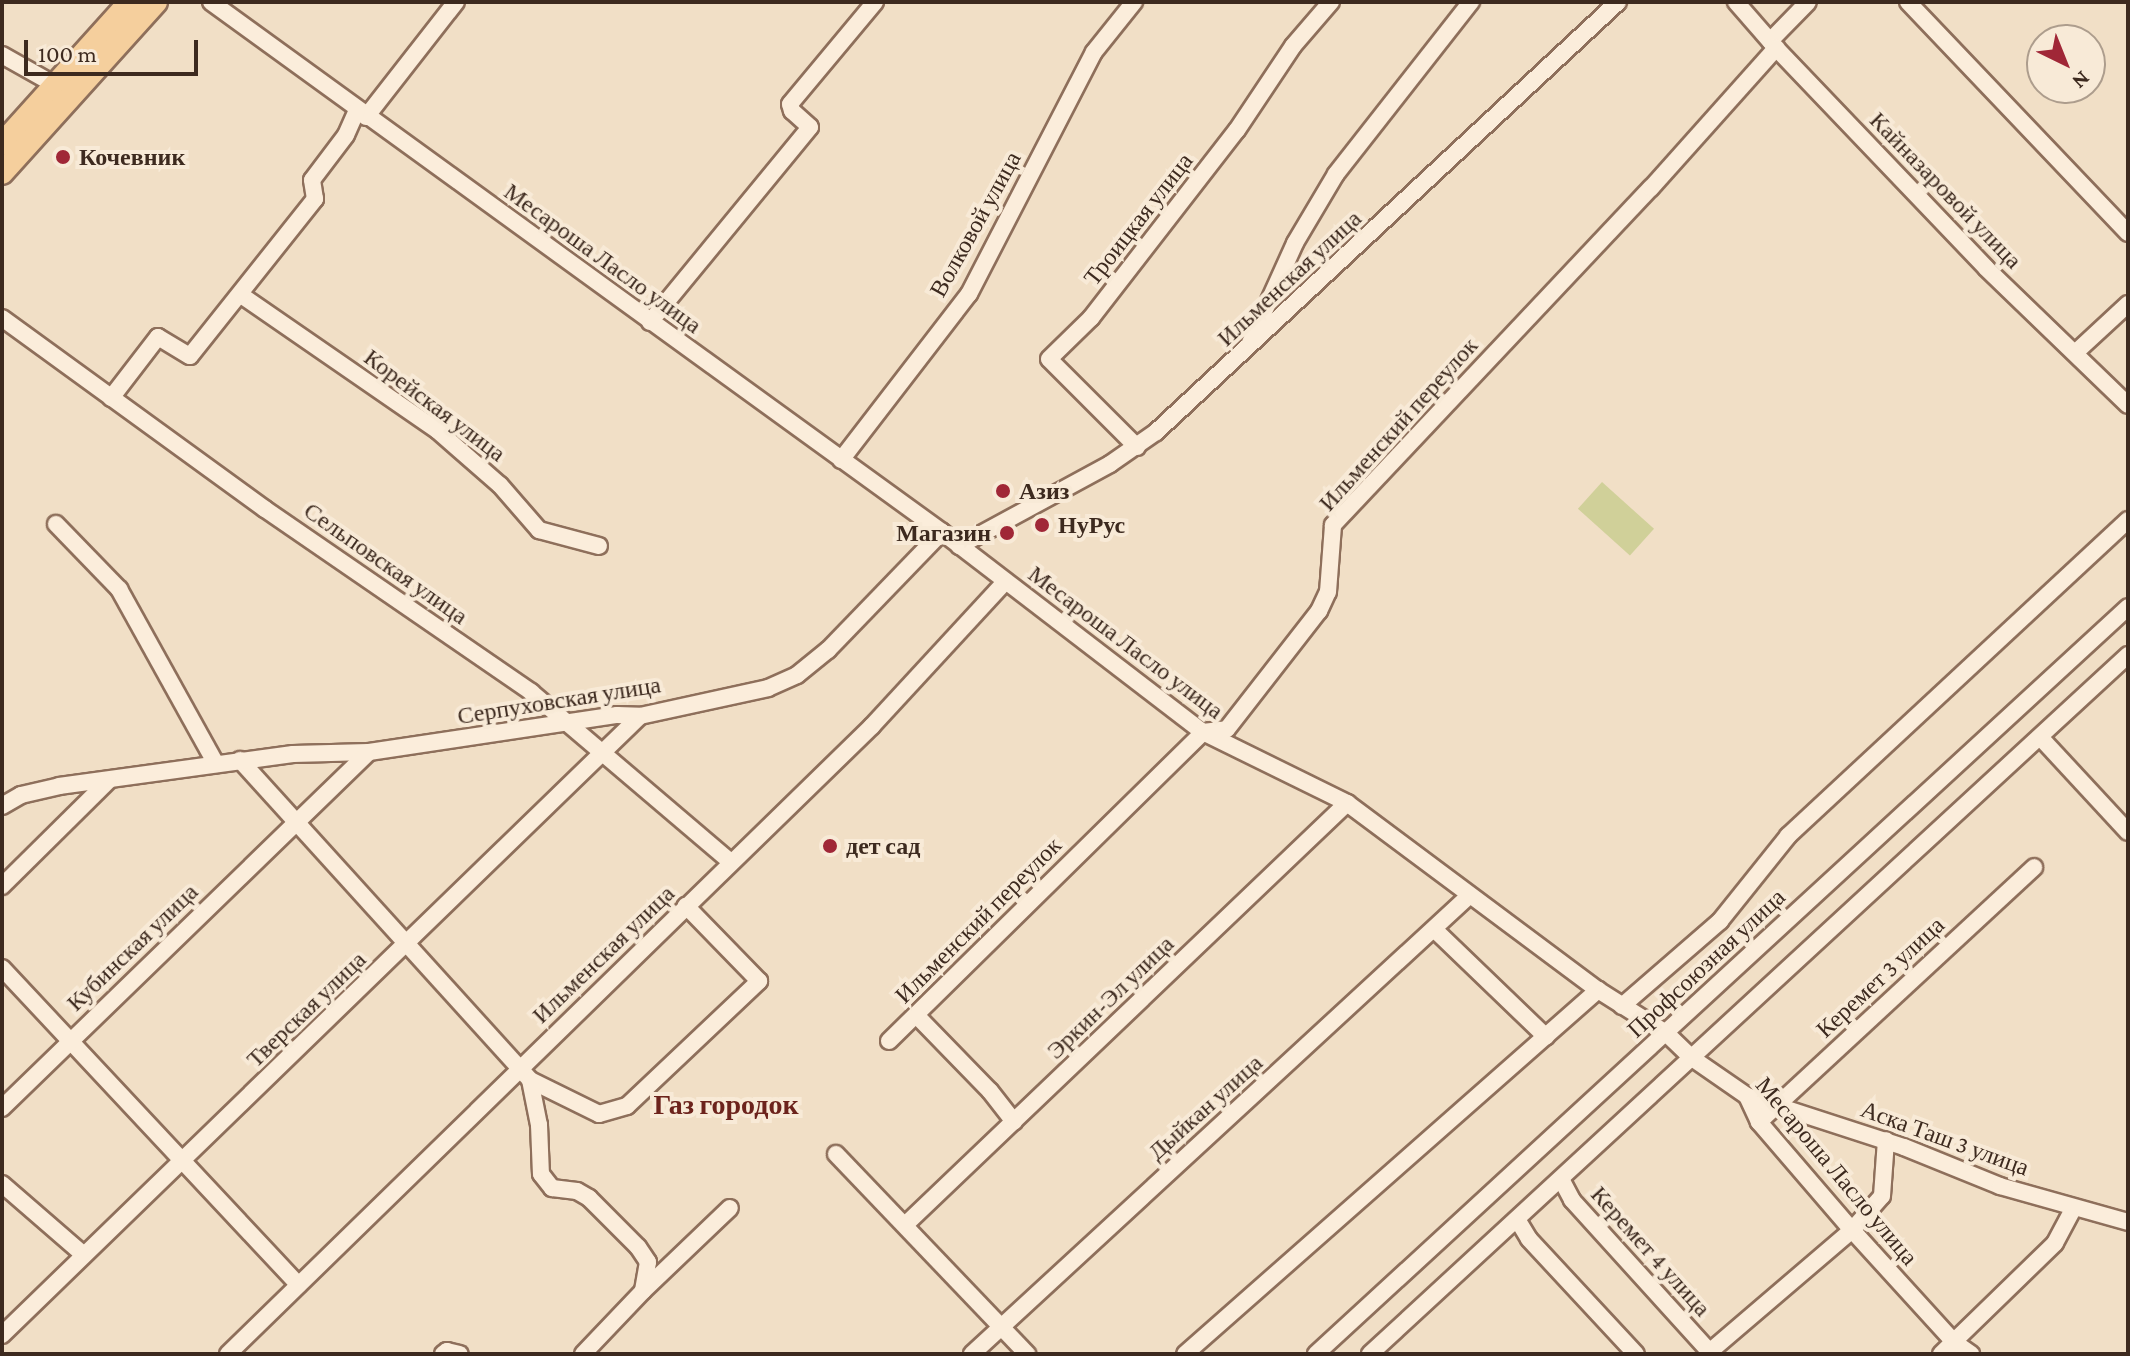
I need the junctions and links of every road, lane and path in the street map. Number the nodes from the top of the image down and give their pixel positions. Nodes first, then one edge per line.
1 (130, 2) edge
2 (156, 2) edge
3 (211, 2) edge
4 (456, 2) edge
5 (875, 2) edge
6 (1134, 2) edge
7 (1331, 2) edge
8 (1471, 2) edge
9 (1618, 2) edge
10 (1736, 2) edge
11 (1808, 2) edge
12 (1908, 2) edge
13 (1773, 45) junction
14 (2, 55) edge
15 (64, 89) junction
16 (362, 114) junction
17 (2, 144) edge
18 (2, 173) edge
19 (2128, 233) edge
20 (241, 295) junction
21 (2128, 304) edge
22 (2, 318) edge
23 (650, 322) junction
24 (1247, 350) junction
25 (2075, 353) junction
26 (111, 398) junction
27 (2128, 405) edge
28 (1137, 447) junction
29 (841, 460) junction
30 (2128, 520) edge
31 (56, 524) dead end
32 (942, 532) junction
33 (599, 546) dead end
34 (959, 546) junction
35 (1005, 582) junction
36 (2128, 607) edge
37 (2128, 655) edge
38 (640, 716) junction
39 (567, 724) junction
40 (1203, 732) junction
41 (2040, 737) junction
42 (603, 751) junction
43 (369, 752) junction
44 (240, 760) junction
45 (216, 764) junction
46 (108, 781) junction
47 (1347, 803) junction
48 (2, 806) edge
49 (296, 821) junction
50 (2128, 832) edge
51 (731, 862) junction
52 (2034, 867) dead end
53 (2, 886) edge
54 (1470, 895) junction
55 (686, 906) junction
56 (1435, 930) junction
57 (408, 944) junction
58 (2, 968) edge
59 (1598, 990) junction
60 (1622, 1006) junction
61 (916, 1015) junction
62 (1666, 1033) junction
63 (1546, 1037) junction
64 (71, 1040) junction
65 (889, 1041) dead end
66 (1692, 1058) junction
67 (526, 1074) junction
68 (1747, 1096) junction
69 (1778, 1105) junction
70 (2, 1108) edge
71 (1014, 1122) junction
72 (1759, 1122) junction
73 (1886, 1140) junction
74 (836, 1154) dead end
75 (184, 1160) junction
76 (1561, 1179) junction
77 (2, 1184) edge
78 (730, 1208) dead end
79 (2074, 1208) junction
80 (1517, 1219) junction
81 (2128, 1222) edge
82 (905, 1225) junction
83 (1852, 1230) junction
84 (84, 1255) junction
85 (299, 1285) junction
86 (643, 1291) junction
87 (1000, 1328) junction
88 (2, 1335) edge
89 (1954, 1342) junction
90 (1708, 1353) edge
91 (228, 1354) edge
92 (443, 1354) edge
93 (460, 1354) edge
94 (583, 1354) edge
95 (972, 1354) edge
96 (1027, 1354) edge
97 (1185, 1354) edge
98 (1316, 1354) edge
99 (1370, 1354) edge
100 (1636, 1354) edge
101 (1941, 1354) edge
102 (1971, 1354) edge

1 - 15 main road
2 - 15 main road
3 - 16 street, Месароша Ласло улица
4 - 16 street
5 - 23 street
6 - 29 street, Волковой улица
7 - 28 street, Троицкая улица
8 - 24 street
9 - 24 street, Ильменская улица
10 - 13 street, Кайназаровой улица
11 - 13 street, Ильменский переулок
12 - 19 street
13 - 25 street, Кайназаровой улица
13 - 40 street, Ильменский переулок
14 - 15 street
15 - 17 main road
15 - 18 main road
16 - 20 street
16 - 23 street, Месароша Ласло улица
20 - 26 street
20 - 33 street, Корейская улица
21 - 25 street
22 - 26 street, Сельповская улица
23 - 29 street, Месароша Ласло улица
24 - 28 street, Ильменская улица
25 - 27 street, Кайназаровой улица
26 - 39 street, Сельповская улица
28 - 34 street, Ильменская улица
29 - 32 street, Месароша Ласло улица
30 - 60 street
31 - 45 street
32 - 34 street, Месароша Ласло улица
32 - 38 street, Серпуховская улица
34 - 35 street, Месароша Ласло улица
35 - 40 street, Месароша Ласло улица
35 - 51 street, Ильменская улица
36 - 62 street, Профсоюзная улица
37 - 41 street
38 - 39 street, Серпуховская улица
38 - 42 street, Тверская улица
39 - 42 street, Сельповская улица
39 - 43 street, Серпуховская улица
40 - 47 street, Месароша Ласло улица
40 - 61 street, Ильменский переулок
41 - 50 street
41 - 66 street
42 - 51 street, Сельповская улица
42 - 57 street, Тверская улица
43 - 44 street, Серпуховская улица
43 - 49 street, Кубинская улица
44 - 45 street, Серпуховская улица
44 - 49 street
45 - 46 street, Серпуховская улица
46 - 48 street, Серпуховская улица
46 - 53 street
47 - 54 street, Месароша Ласло улица
47 - 71 street, Эркин-Эл улица
49 - 57 street
49 - 64 street, Кубинская улица
51 - 55 street, Ильменская улица
52 - 69 street, Керемет 3 улица
54 - 56 street, Дыйкан улица
54 - 59 street, Месароша Ласло улица
55 - 67 street, Ильменская улица
55 - 67 street
56 - 63 street
56 - 87 street, Дыйкан улица
57 - 67 street
57 - 75 street, Тверская улица
58 - 64 street
59 - 60 street, Месароша Ласло улица
59 - 63 street
60 - 62 street, Месароша Ласло улица
61 - 65 street, Ильменский переулок
61 - 71 street
62 - 66 street, Месароша Ласло улица
62 - 98 street, Профсоюзная улица
63 - 97 street
64 - 70 street, Кубинская улица
64 - 75 street
66 - 68 street, Месароша Ласло улица
66 - 76 street
67 - 85 street, Ильменская улица
67 - 86 street
68 - 69 street, Аска Таш 3 улица
68 - 72 street, Месароша Ласло улица
69 - 72 street, Керемет 3 улица
69 - 73 street, Аска Таш 3 улица
71 - 82 street, Эркин-Эл улица
72 - 83 street, Месароша Ласло улица
73 - 79 street, Аска Таш 3 улица
73 - 83 street
74 - 82 street
75 - 84 street, Тверская улица
75 - 85 street
76 - 80 street
76 - 90 street, Керемет 4 улица
77 - 84 street
78 - 86 street
79 - 81 street, Аска Таш 3 улица
79 - 89 street
80 - 99 street
80 - 100 street
82 - 87 street
83 - 89 street, Месароша Ласло улица
83 - 90 street
84 - 88 street, Тверская улица
85 - 91 street, Ильменская улица
86 - 94 street
87 - 95 street, Дыйкан улица
87 - 96 street
89 - 101 street
89 - 102 street, Месароша Ласло улица
92 - 93 street

